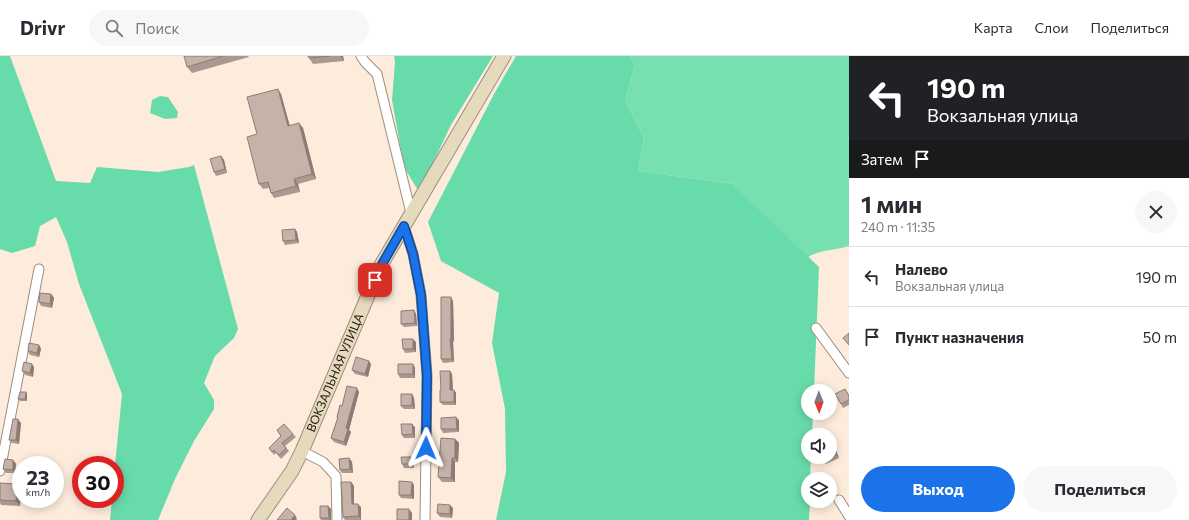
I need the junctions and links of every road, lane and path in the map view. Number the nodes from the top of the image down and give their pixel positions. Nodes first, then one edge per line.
1 (361, 56) edge
2 (504, 56) edge
3 (412, 213) junction
4 (404, 226) junction
5 (39, 270) dead end
6 (816, 328) dead end
7 (849, 373) edge
8 (302, 451) junction
9 (0, 471) edge
10 (839, 500) dead end
11 (849, 516) edge
12 (258, 520) edge
13 (337, 520) edge
14 (425, 520) edge

1 - 3 street
2 - 3 street, ВОКЗАЛЬНАЯ УЛИЦА
3 - 4 street, ВОКЗАЛЬНАЯ УЛИЦА
4 - 8 street, ВОКЗАЛЬНАЯ УЛИЦА
4 - 14 street
5 - 9 street
6 - 7 street
8 - 12 street, ВОКЗАЛЬНАЯ УЛИЦА
8 - 13 street
10 - 11 street

